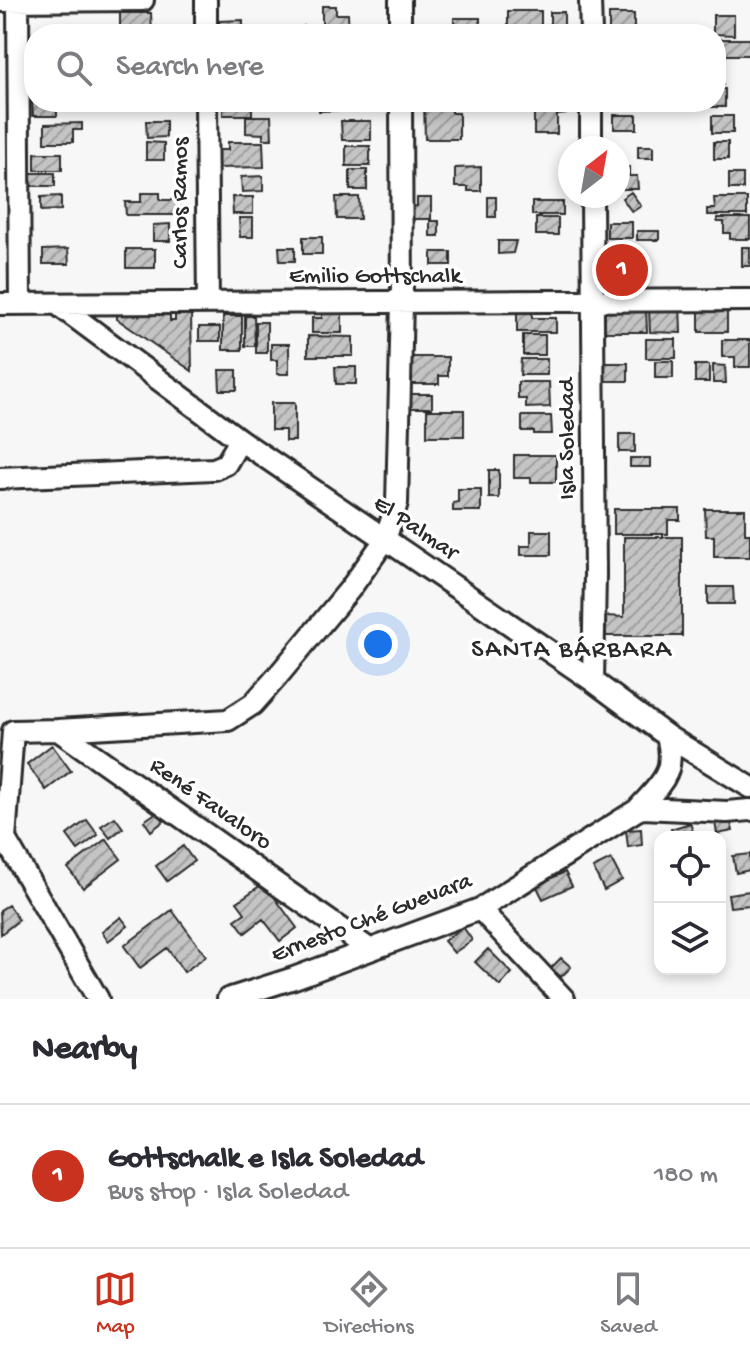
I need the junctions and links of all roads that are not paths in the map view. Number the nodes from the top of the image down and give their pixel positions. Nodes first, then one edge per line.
1 (143, 0) edge
2 (206, 0) edge
3 (400, 0) edge
4 (590, 0) edge
5 (12, 1) edge
6 (206, 24) edge
7 (400, 24) edge
8 (591, 24) edge
9 (206, 112) edge
10 (401, 112) edge
11 (591, 112) edge
12 (591, 136) edge
13 (592, 208) edge
14 (750, 300) edge
15 (593, 301) junction
16 (402, 302) junction
17 (208, 303) junction
18 (10, 304) edge
19 (57, 304) junction
20 (240, 440) junction
21 (0, 478) edge
22 (385, 540) junction
23 (593, 681) junction
24 (58, 730) junction
25 (667, 736) junction
26 (750, 787) edge
27 (637, 810) junction
28 (750, 810) edge
29 (480, 909) junction
30 (369, 949) junction
31 (98, 999) edge
32 (228, 999) edge
33 (564, 999) edge

1 - 5 street
2 - 6 street
3 - 7 street
4 - 8 street
5 - 18 street
9 - 17 street, Carlos Ramos
10 - 16 street
11 - 12 street
13 - 15 street, Isla Soledad
14 - 15 street, Emilio Gottschalk
15 - 16 street, Emilio Gottschalk
15 - 23 street, Isla Soledad
16 - 17 street, Emilio Gottschalk
16 - 22 street
17 - 19 street, Emilio Gottschalk
18 - 19 street, Emilio Gottschalk
19 - 20 street, El Palmar
20 - 21 street
20 - 22 street, El Palmar
22 - 23 street, El Palmar
22 - 24 street
23 - 25 street, El Palmar
24 - 30 street, René Favaloro
24 - 31 street
25 - 26 street, El Palmar
25 - 27 street, Ernesto Ché Guevara
27 - 28 street
27 - 29 street, Ernesto Ché Guevara
29 - 30 street, Ernesto Ché Guevara
29 - 33 street
30 - 32 street, Ernesto Ché Guevara

